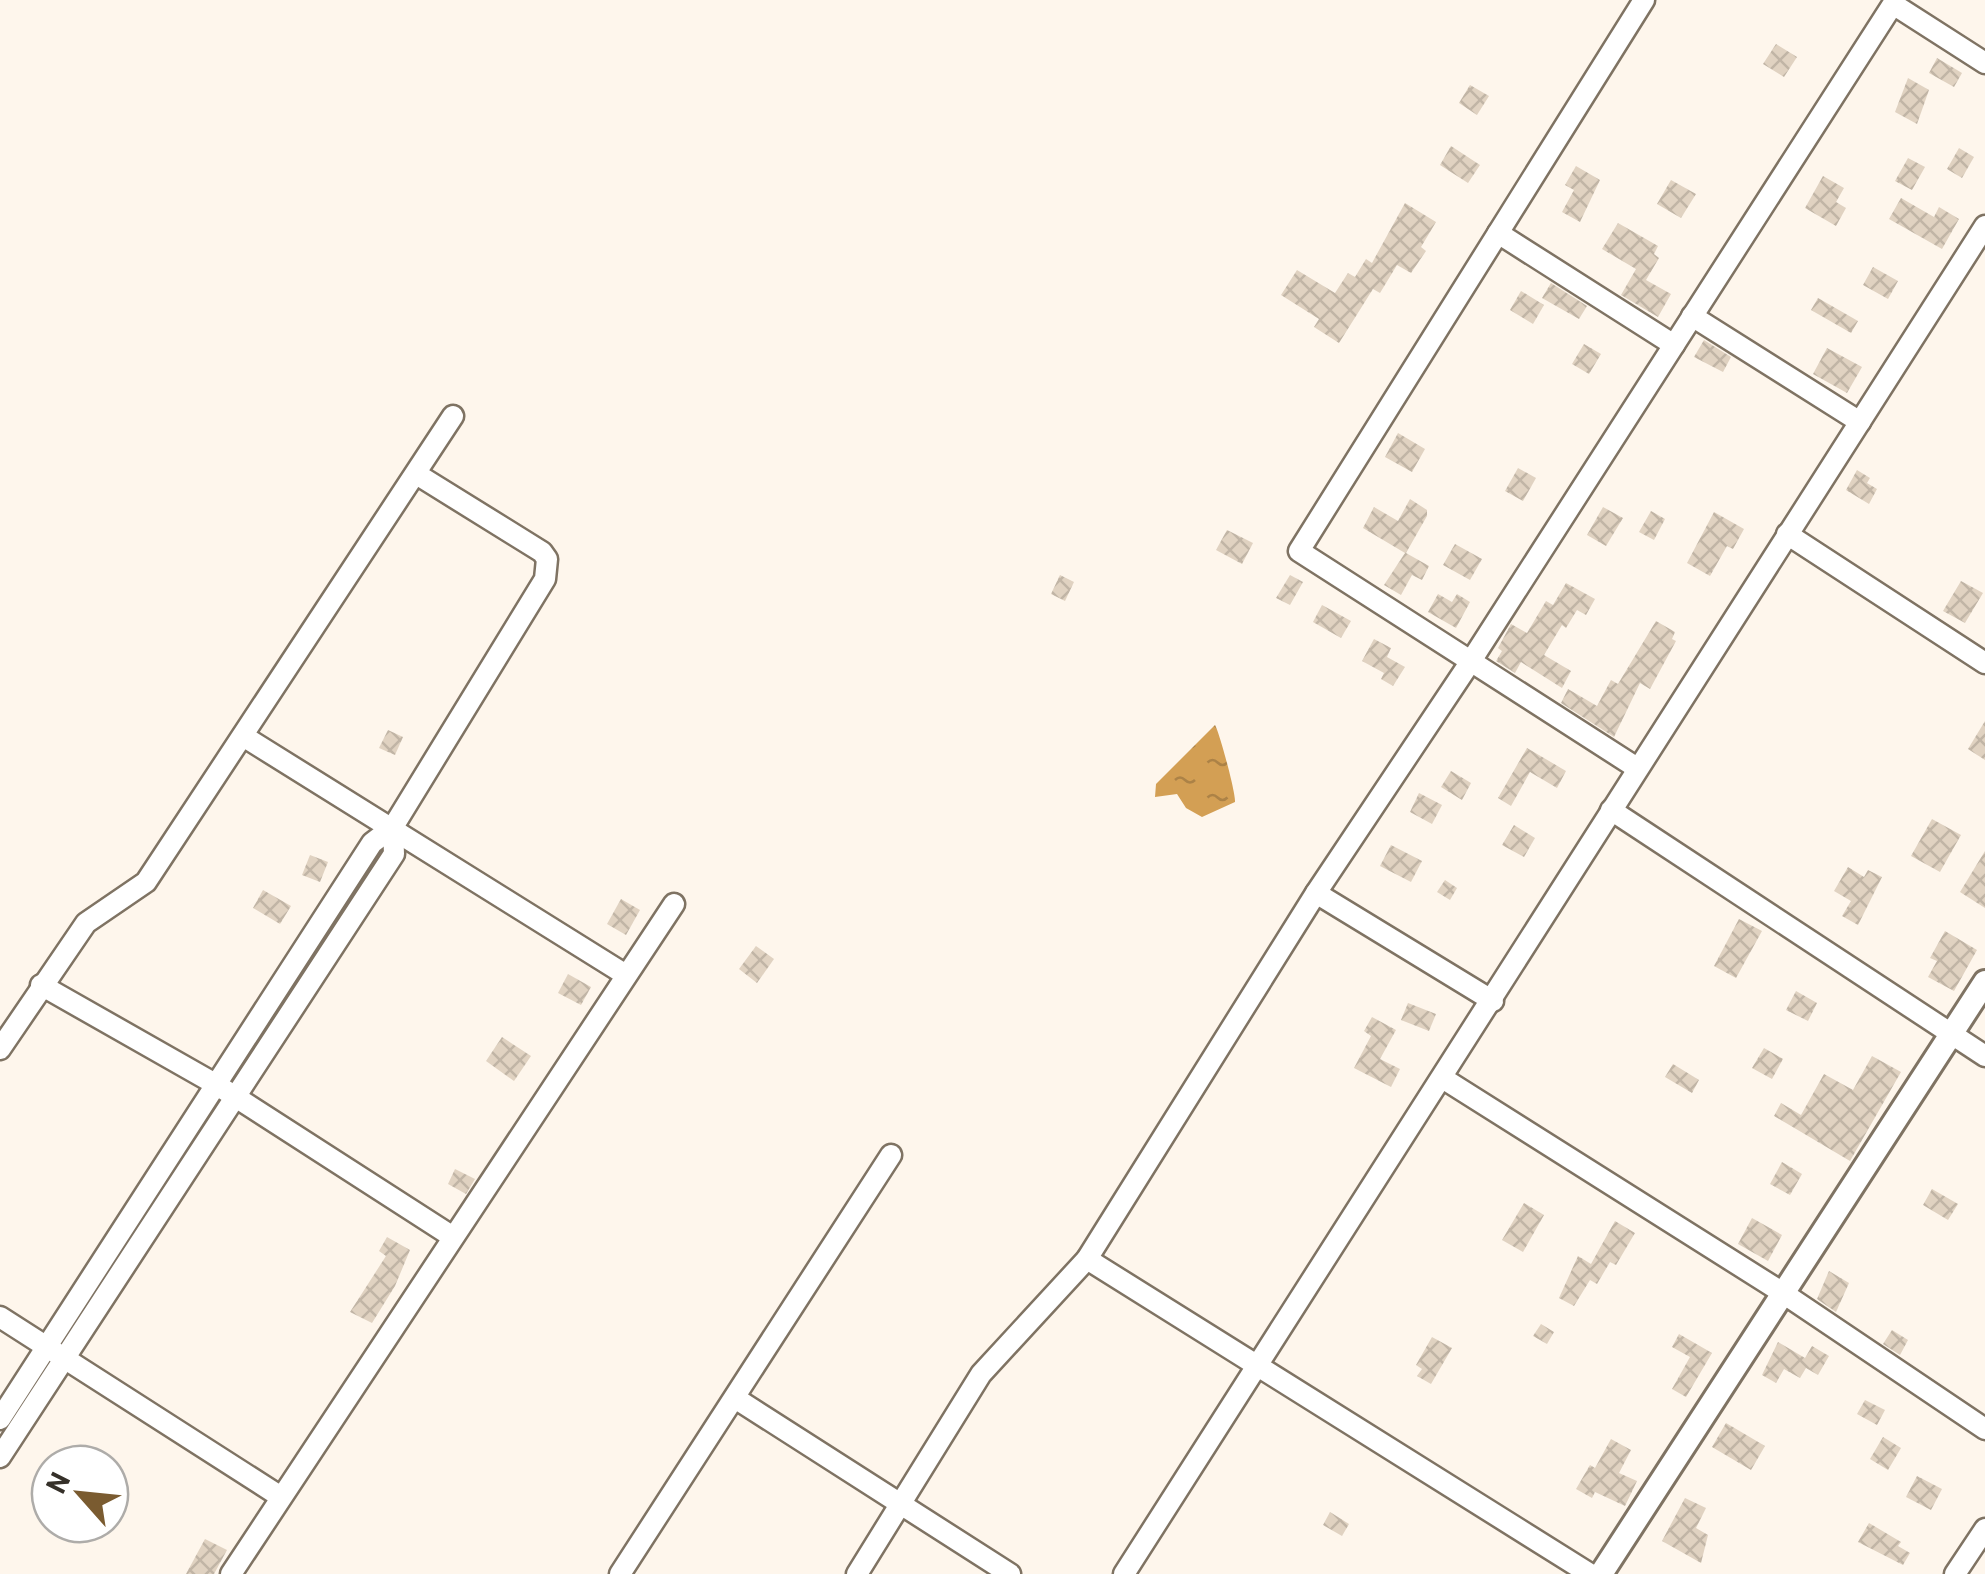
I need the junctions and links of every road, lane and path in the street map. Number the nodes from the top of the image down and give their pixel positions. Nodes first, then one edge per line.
1 (1644, 0) edge
2 (1985, 63) edge
3 (1985, 226) edge
4 (1498, 233) junction
5 (1692, 316) junction
6 (1674, 345) junction
7 (454, 416) dead end
8 (1860, 422) junction
9 (418, 475) junction
10 (1787, 534) junction
11 (1471, 661) junction
12 (1985, 663) edge
13 (244, 736) junction
14 (1637, 768) junction
15 (1611, 810) junction
16 (393, 827) junction
17 (1316, 894) junction
18 (674, 904) dead end
19 (626, 974) junction
20 (1985, 982) edge
21 (42, 985) junction
22 (1493, 1000) junction
23 (1951, 1034) junction
24 (0, 1049) edge
25 (1985, 1056) edge
26 (1444, 1080) junction
27 (226, 1091) junction
28 (891, 1155) dead end
29 (453, 1237) junction
30 (1088, 1259) junction
31 (1783, 1293) junction
32 (0, 1316) edge
33 (56, 1352) junction
34 (1259, 1366) junction
35 (734, 1398) junction
36 (0, 1419) edge
37 (1985, 1429) edge
38 (0, 1458) edge
39 (281, 1497) junction
40 (900, 1504) junction
41 (1985, 1529) edge
42 (230, 1574) edge
43 (620, 1574) edge
44 (857, 1574) edge
45 (1010, 1574) edge
46 (1124, 1574) edge
47 (1590, 1574) edge
48 (1601, 1574) edge
49 (1955, 1574) edge

1 - 4 street
2 - 5 street
3 - 8 street
4 - 6 street
4 - 11 street
5 - 6 street
5 - 8 street
6 - 11 street
7 - 9 street
8 - 10 street
9 - 13 street
9 - 16 street
10 - 12 street
10 - 14 street
11 - 14 street
11 - 17 street
13 - 16 street
13 - 21 street
14 - 15 street
15 - 22 street
15 - 23 street
16 - 19 street
16 - 27 street
17 - 22 street
17 - 30 street
18 - 19 street
19 - 29 street
20 - 23 street
21 - 24 street
21 - 27 street
22 - 26 street
23 - 25 street
23 - 31 street
26 - 31 street
26 - 34 street
27 - 29 street
27 - 33 street
28 - 35 street
29 - 39 street
30 - 34 street
30 - 40 street
31 - 37 street
31 - 48 street
32 - 33 street
33 - 36 street
33 - 38 street
33 - 39 street
34 - 46 street
34 - 47 street
35 - 40 street
35 - 43 street
39 - 42 street
40 - 44 street
40 - 45 street
41 - 49 street

